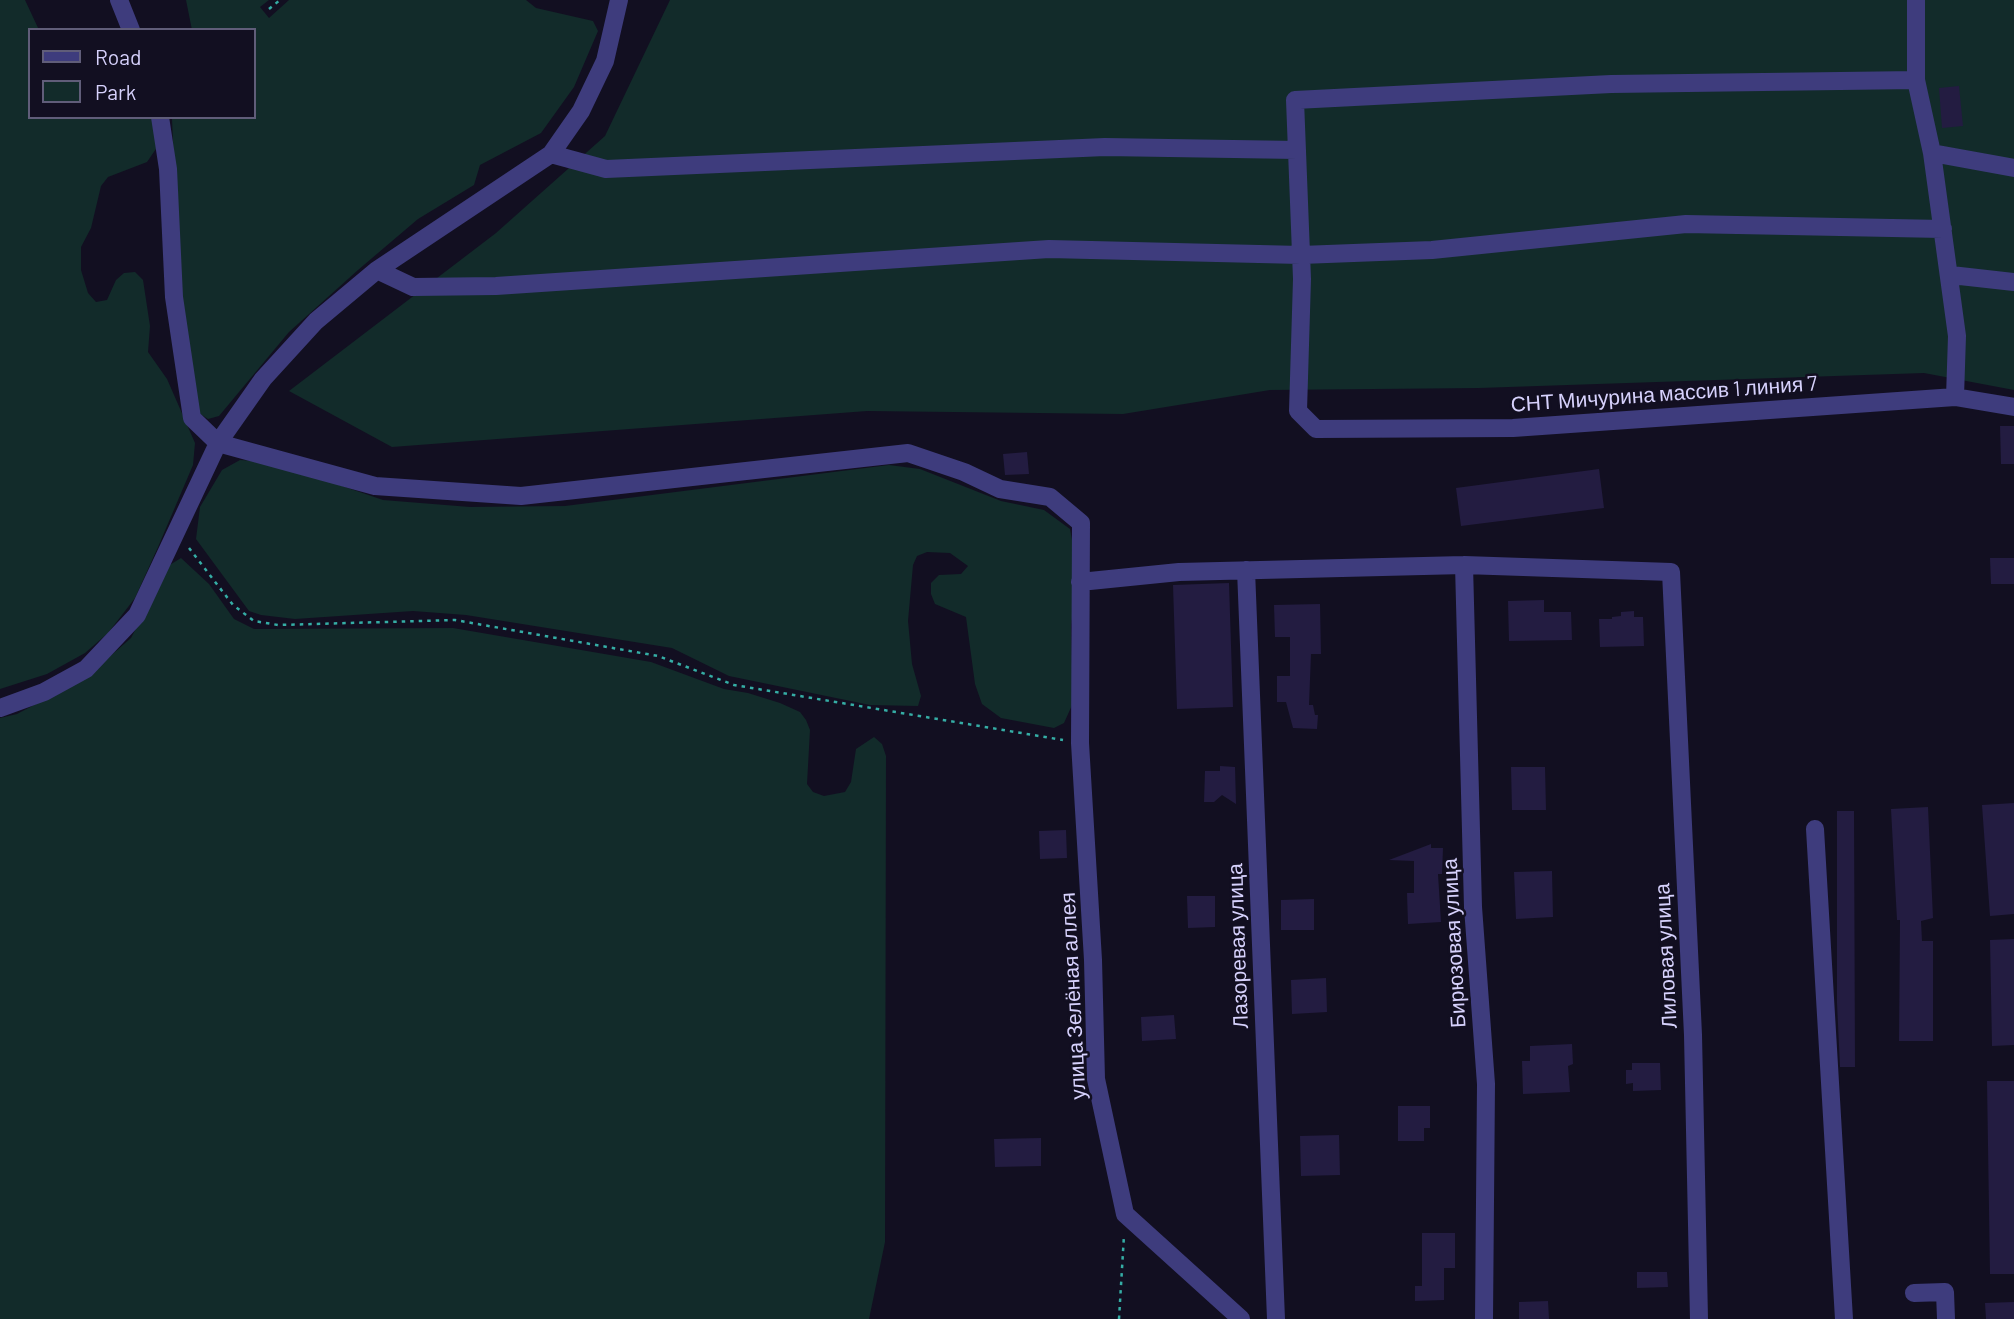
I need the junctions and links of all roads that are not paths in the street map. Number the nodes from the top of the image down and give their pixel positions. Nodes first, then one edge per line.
1 (118, 0) edge
2 (620, 0) edge
3 (1916, 0) edge
4 (130, 28) edge
5 (1916, 80) junction
6 (160, 119) edge
7 (1297, 150) junction
8 (1932, 153) junction
9 (551, 154) junction
10 (2014, 168) edge
11 (1944, 229) junction
12 (1301, 255) junction
13 (377, 270) junction
14 (1951, 275) junction
15 (2014, 282) edge
16 (1955, 397) junction
17 (2014, 407) edge
18 (218, 443) junction
19 (1464, 565) junction
20 (1246, 570) junction
21 (1080, 582) junction
22 (0, 708) edge
23 (1815, 829) dead end
24 (1914, 1293) dead end
25 (1241, 1319) edge
26 (1276, 1319) edge
27 (1484, 1319) edge
28 (1699, 1319) edge
29 (1844, 1319) edge
30 (1946, 1319) edge

1 - 4 street
2 - 9 street
3 - 5 street
5 - 7 street
5 - 8 street
6 - 18 street
7 - 9 street
7 - 12 street
8 - 10 street
8 - 11 street
9 - 13 street
11 - 12 street
11 - 14 street
12 - 13 street
12 - 16 street, СНТ Мичурина массив 1 линия 7
13 - 18 street
14 - 15 street
14 - 16 street
16 - 17 street, СНТ Мичурина массив 1 линия 7
18 - 21 street, улица Зелёная аллея
18 - 22 street
19 - 20 street
19 - 27 street, Бирюзовая улица
19 - 28 street, Лиловая улица
20 - 21 street
20 - 26 street, Лазоревая улица
21 - 25 street, улица Зелёная аллея
23 - 29 street
24 - 30 street

